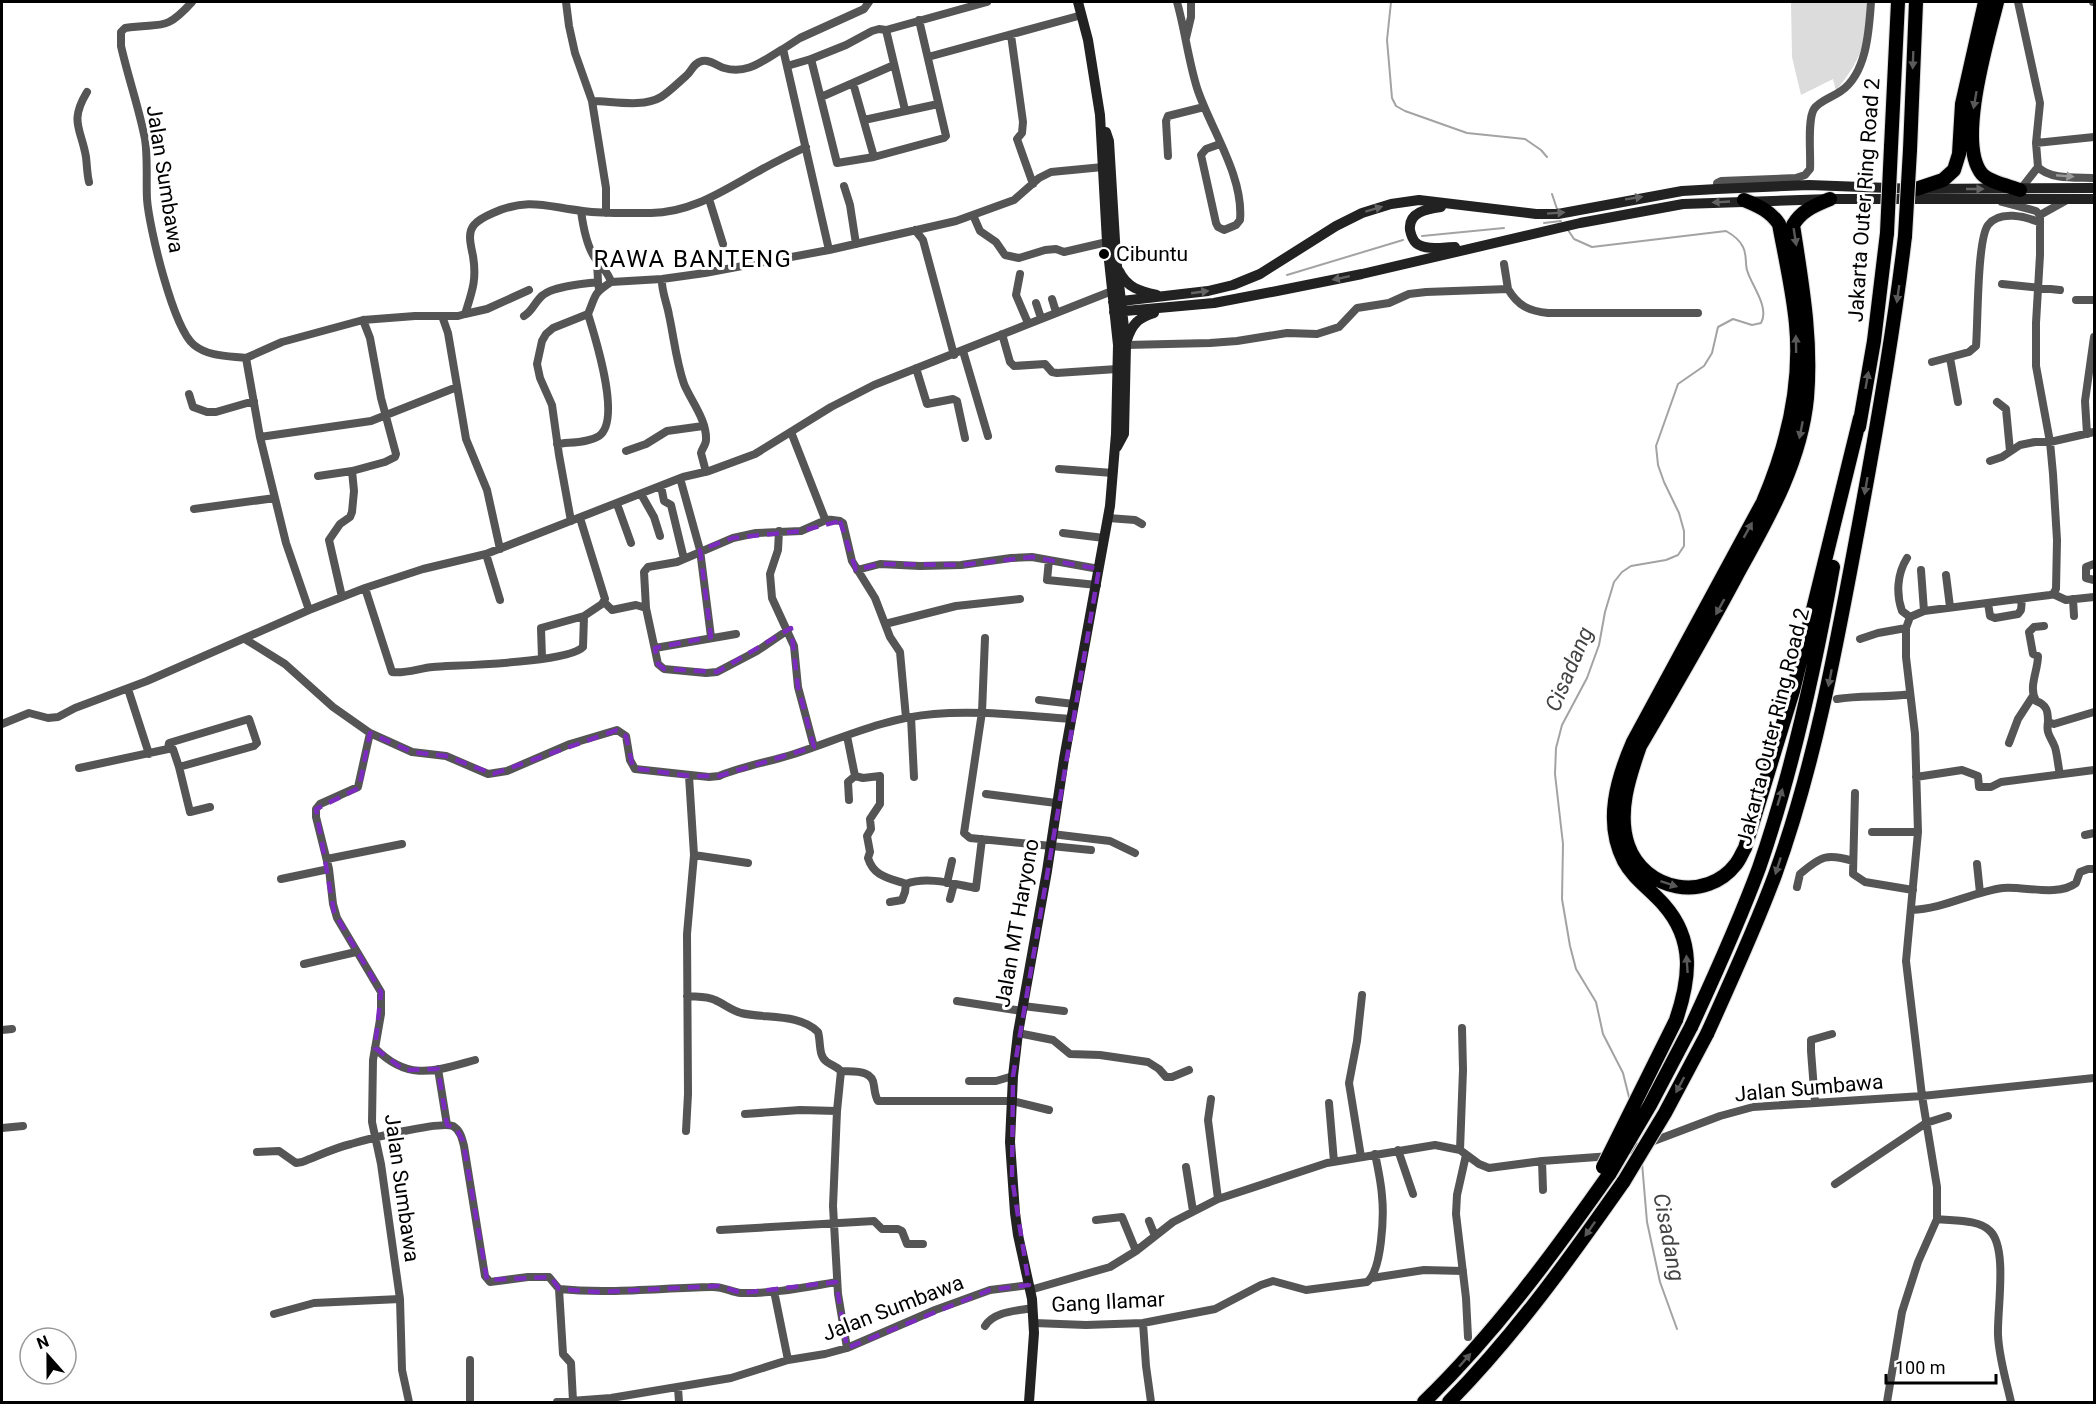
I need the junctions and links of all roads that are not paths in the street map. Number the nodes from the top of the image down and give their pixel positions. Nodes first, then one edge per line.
1 (192, 2) edge
2 (566, 2) edge
3 (869, 2) edge
4 (987, 2) edge
5 (1078, 2) edge
6 (1177, 2) edge
7 (1191, 2) edge
8 (1871, 2) edge
9 (1898, 2) edge
10 (1916, 2) edge
11 (1985, 2) edge
12 (1997, 2) edge
13 (2018, 2) edge
14 (1082, 15) junction
15 (919, 20) junction
16 (886, 30) junction
17 (1011, 35) junction
18 (1186, 41) junction
19 (783, 49) junction
20 (928, 57) junction
21 (812, 59) junction
22 (894, 65) junction
23 (787, 66) junction
24 (853, 83) junction
25 (87, 92) dead end
26 (820, 97) junction
27 (592, 101) junction
28 (938, 104) junction
29 (1204, 107) junction
30 (905, 110) junction
31 (1100, 115) junction
32 (864, 120) junction
33 (2094, 137) edge
34 (2036, 143) junction
35 (1220, 144) junction
36 (806, 147) junction
37 (1168, 156) dead end
38 (874, 157) junction
39 (1103, 167) junction
40 (2038, 167) junction
41 (2094, 178) edge
42 (89, 182) dead end
43 (1033, 184) junction
44 (844, 186) dead end
45 (1717, 189) junction
46 (1916, 189) junction
47 (2094, 189) edge
48 (2020, 190) junction
49 (709, 199) junction
50 (1830, 199) junction
51 (1744, 200) junction
52 (1996, 200) junction
53 (2067, 200) junction
54 (2094, 200) edge
55 (1456, 204) junction
56 (581, 211) junction
57 (606, 213) junction
58 (973, 215) junction
59 (2040, 219) junction
60 (915, 230) junction
61 (1107, 242) junction
62 (723, 244) dead end
63 (856, 244) junction
64 (1476, 247) junction
65 (830, 250) junction
66 (597, 260) junction
67 (1504, 264) dead end
68 (1117, 268) junction
69 (1020, 274) dead end
70 (662, 279) junction
71 (611, 282) junction
72 (2002, 284) dead end
73 (598, 286) junction
74 (1508, 289) junction
75 (2037, 289) junction
76 (529, 290) dead end
77 (2060, 290) dead end
78 (1052, 298) dead end
79 (2076, 300) dead end
80 (2094, 300) edge
81 (1167, 302) junction
82 (1036, 303) dead end
83 (1117, 304) junction
84 (1056, 312) junction
85 (1698, 313) dead end
86 (465, 314) junction
87 (588, 314) junction
88 (442, 316) junction
89 (524, 316) dead end
90 (1041, 318) junction
91 (363, 320) junction
92 (1028, 323) junction
93 (1002, 334) junction
94 (2094, 338) edge
95 (1126, 345) junction
96 (963, 351) junction
97 (954, 355) junction
98 (246, 358) junction
99 (1950, 358) junction
100 (1932, 362) dead end
101 (916, 369) junction
102 (1117, 369) junction
103 (457, 387) junction
104 (189, 394) dead end
105 (254, 401) junction
106 (1958, 402) dead end
107 (1997, 402) dead end
108 (387, 413) junction
109 (1860, 418) junction
110 (703, 426) junction
111 (791, 432) junction
112 (2091, 433) edge
113 (988, 436) dead end
114 (260, 437) junction
115 (965, 438) dead end
116 (2050, 442) junction
117 (557, 444) junction
118 (2010, 451) junction
119 (626, 452) dead end
120 (1114, 452) junction
121 (1990, 461) dead end
122 (1059, 469) dead end
123 (352, 471) junction
124 (706, 472) junction
125 (1113, 473) junction
126 (318, 476) dead end
127 (680, 478) junction
128 (661, 486) junction
129 (641, 494) junction
130 (275, 498) junction
131 (617, 504) junction
132 (194, 509) dead end
133 (580, 518) junction
134 (1108, 518) junction
135 (826, 520) junction
136 (571, 521) junction
137 (1142, 524) dead end
138 (779, 531) junction
139 (1063, 533) dead end
140 (660, 536) dead end
141 (1104, 538) junction
142 (632, 543) dead end
143 (500, 549) junction
144 (700, 550) junction
145 (486, 554) junction
146 (1907, 558) dead end
147 (684, 559) junction
148 (1049, 560) junction
149 (2094, 564) edge
150 (1100, 569) junction
151 (857, 570) junction
152 (1921, 570) dead end
153 (1946, 575) dead end
154 (2094, 580) edge
155 (1096, 585) junction
156 (365, 588) junction
157 (2053, 594) junction
158 (342, 597) junction
159 (2094, 597) edge
160 (1020, 599) dead end
161 (2022, 599) junction
162 (2073, 599) junction
163 (500, 600) dead end
164 (604, 602) junction
165 (1988, 603) junction
166 (1950, 607) junction
167 (646, 608) junction
168 (309, 610) junction
169 (1924, 611) junction
170 (584, 616) junction
171 (2074, 616) dead end
172 (1910, 617) junction
173 (885, 624) junction
174 (2044, 626) dead end
175 (1906, 628) junction
176 (788, 630) junction
177 (736, 634) dead end
178 (711, 638) junction
179 (985, 638) dead end
180 (245, 639) junction
181 (1860, 639) dead end
182 (655, 648) junction
183 (542, 658) junction
184 (128, 689) junction
185 (1910, 694) junction
186 (2033, 696) junction
187 (1837, 699) dead end
188 (1039, 700) dead end
189 (1074, 704) junction
190 (982, 712) junction
191 (2094, 712) edge
192 (909, 717) junction
193 (1071, 719) junction
194 (2048, 722) junction
195 (2, 724) edge
196 (370, 733) junction
197 (847, 736) junction
198 (2009, 743) dead end
199 (813, 747) junction
200 (168, 749) junction
201 (149, 753) junction
202 (179, 767) junction
203 (79, 768) dead end
204 (2094, 770) edge
205 (2060, 774) junction
206 (689, 776) junction
207 (855, 776) junction
208 (914, 777) dead end
209 (1916, 777) junction
210 (1855, 793) dead end
211 (986, 794) dead end
212 (849, 800) dead end
213 (1056, 803) junction
214 (210, 807) dead end
215 (1872, 832) dead end
216 (1918, 832) junction
217 (2094, 833) edge
218 (1052, 834) junction
219 (2085, 835) dead end
220 (982, 839) junction
221 (402, 844) dead end
222 (1050, 845) junction
223 (1091, 850) dead end
224 (1135, 853) dead end
225 (694, 855) junction
226 (327, 859) junction
227 (952, 861) dead end
228 (1854, 861) junction
229 (748, 863) dead end
230 (1977, 864) dead end
231 (329, 869) junction
232 (2094, 869) edge
233 (280, 879) dead end
234 (950, 883) junction
235 (906, 884) junction
236 (1797, 887) dead end
237 (1913, 890) junction
238 (1980, 893) junction
239 (950, 899) dead end
240 (890, 902) dead end
241 (1912, 910) junction
242 (356, 952) junction
243 (304, 964) dead end
244 (1362, 995) dead end
245 (687, 996) junction
246 (957, 1001) dead end
247 (1022, 1009) junction
248 (1064, 1011) dead end
249 (1462, 1028) dead end
250 (12, 1029) dead end
251 (2, 1030) edge
252 (1018, 1033) junction
253 (1832, 1034) dead end
254 (375, 1048) junction
255 (475, 1060) dead end
256 (438, 1069) junction
257 (1189, 1070) dead end
258 (841, 1071) junction
259 (1013, 1076) junction
260 (2094, 1078) edge
261 (969, 1080) dead end
262 (1922, 1096) junction
263 (1211, 1099) dead end
264 (1012, 1101) junction
265 (1329, 1103) dead end
266 (1815, 1103) junction
267 (1049, 1110) dead end
268 (837, 1111) junction
269 (745, 1114) dead end
270 (1948, 1116) dead end
271 (1926, 1123) junction
272 (447, 1125) junction
273 (23, 1126) dead end
274 (2, 1128) edge
275 (686, 1131) dead end
276 (375, 1138) junction
277 (1398, 1150) junction
278 (257, 1152) dead end
279 (1463, 1153) junction
280 (1375, 1154) junction
281 (1361, 1157) junction
282 (1542, 1161) junction
283 (1334, 1162) junction
284 (1186, 1167) dead end
285 (1606, 1170) junction
286 (1835, 1184) dead end
287 (1543, 1190) dead end
288 (1413, 1194) dead end
289 (1218, 1199) junction
290 (1193, 1211) junction
291 (1937, 1219) junction
292 (1096, 1220) dead end
293 (1149, 1221) dead end
294 (834, 1223) junction
295 (720, 1230) dead end
296 (1155, 1236) junction
297 (923, 1244) dead end
298 (1136, 1251) junction
299 (1463, 1271) junction
300 (1372, 1278) junction
301 (837, 1282) junction
302 (1030, 1287) junction
303 (559, 1289) junction
304 (774, 1291) junction
305 (400, 1299) junction
306 (1033, 1308) junction
307 (274, 1314) dead end
308 (1034, 1323) junction
309 (1143, 1323) junction
310 (985, 1326) dead end
311 (1468, 1337) dead end
312 (847, 1348) junction
313 (470, 1360) dead end
314 (788, 1360) junction
315 (678, 1388) junction
316 (611, 1400) edge
317 (573, 1401) junction
318 (409, 1402) edge
319 (470, 1402) edge
320 (557, 1402) edge
321 (679, 1402) edge
322 (1029, 1402) edge
323 (1151, 1402) edge
324 (1424, 1402) edge
325 (1449, 1402) edge
326 (1887, 1402) edge
327 (2011, 1402) edge

1 - 98 street, Jalan Sumbawa
2 - 27 street
3 - 19 street
4 - 15 street
5 - 14 main road, Jalan MT Haryono
6 - 18 street
7 - 18 street
8 - 45 street
109 -> 9 highway, Jakarta Outer Ring Road 2, bridge
10 -> 325 highway, Jakarta Outer Ring Road 2, bridge
11 - 46 highway
12 -> 48 highway
13 - 34 street
14 - 17 street
14 - 31 main road, Jalan MT Haryono
15 - 16 street
15 - 20 street
16 - 21 street
16 - 22 street
17 - 20 street
17 - 43 street
18 - 29 street
19 - 23 street
19 - 27 street
20 - 28 street
21 - 23 street
21 - 26 street
22 - 24 street
22 - 30 street
23 - 36 street
24 - 26 street
24 - 32 street
25 - 42 street
26 - 38 street
27 - 57 street
28 - 30 street
28 - 38 street
29 - 35 street
29 - 37 street
30 - 32 street
31 - 39 main road, Jalan MT Haryono
31 - 68 main road, Jalan MT Haryono
32 - 38 street
33 - 34 street
34 - 40 street
35 - 35 street
36 - 49 street
36 - 65 street
39 - 43 street
39 - 61 main road, Jalan MT Haryono
40 -> 41 street
40 - 48 street
43 - 58 street
44 - 63 street
45 - 46 main road
55 -> 45 main road
46 -> 48 main road
47 - 48 main road
49 - 57 street
49 - 62 street
50 - 51 main road
50 - 52 main road
50 -> 109 highway
51 -> 64 main road
285 -> 51 highway, bridge
52 - 53 main road
52 - 59 street
53 - 54 main road
53 - 59 street
55 - 64 main road
81 -> 55 main road
56 - 57 street
56 - 66 street
56 - 86 street
58 - 60 street
58 - 61 street
59 - 75 street
59 - 99 street
60 - 63 street
60 - 97 street
61 - 83 main road, Jalan MT Haryono
63 - 65 street
64 -> 81 main road
65 - 70 street
66 - 71 street
66 - 73 street
67 - 74 street
68 - 81 main road
68 - 83 main road, Jalan MT Haryono
69 - 92 street
70 - 71 street
70 - 110 street
71 - 73 street
72 - 75 street
73 - 87 street
73 - 89 street
74 - 85 street
74 - 95 street
75 - 77 street
75 - 116 street
76 - 86 street
78 - 84 street
79 - 80 street
81 - 83 main road
81 - 95 main road
82 - 90 street
83 - 84 street
83 - 95 main road, Jalan MT Haryono
83 - 102 main road, Jalan MT Haryono
84 - 90 street
86 - 88 street
87 - 117 street
87 - 117 street
88 - 91 street
88 - 103 street
90 - 92 street
91 - 98 street
91 - 108 street
92 - 93 street
93 - 96 street
93 - 102 street
94 - 112 street
95 - 120 main road, Jalan MT Haryono
96 - 97 street
96 - 113 street
97 - 101 street
98 - 105 street
99 - 100 street
99 - 106 street
101 - 111 street
101 - 115 street
102 - 120 main road, Jalan MT Haryono
103 - 108 street
103 - 143 street
104 - 105 street
105 - 114 street
107 - 118 street
108 - 114 street
108 - 123 street
285 -> 109 highway, Jakarta Outer Ring Road 2, bridge
110 - 119 street
110 - 124 street
111 - 124 street
111 - 135 street
112 - 116 street
114 - 130 street
116 - 118 street
116 - 157 street
117 - 136 street
118 - 121 street
120 - 125 main road, Jalan MT Haryono
122 - 125 street
123 - 126 street
123 - 158 street
124 - 127 street
125 - 134 main road, Jalan MT Haryono
127 - 128 street
127 - 144 street
128 - 129 street
128 - 147 street
129 - 131 street
129 - 140 street
130 - 132 street
130 - 168 street
131 - 133 street
131 - 142 street
133 - 136 street
133 - 164 street
134 - 137 street
134 - 141 main road, Jalan MT Haryono
135 - 138 street
135 - 151 street
136 - 143 street
138 - 144 street
138 - 176 street
139 - 141 street
141 - 150 main road, Jalan MT Haryono
143 - 145 street
144 - 147 street
144 - 178 street
145 - 156 street
145 - 163 street
146 - 172 street
147 - 167 street
148 - 150 street
148 - 151 street
148 - 155 street
149 - 154 street
150 - 155 main road, Jalan MT Haryono
151 - 173 street
152 - 169 street
153 - 166 street
155 - 189 main road, Jalan MT Haryono
156 - 158 street
156 - 183 street
157 - 161 street
157 - 162 street
158 - 168 street
159 - 162 street
160 - 173 street
161 - 165 street
161 - 165 street
162 - 171 street
164 - 167 street
164 - 170 street
165 - 166 street
166 - 169 street
167 - 182 street
168 - 180 street
169 - 172 street
170 - 183 street
170 - 183 street
172 - 175 street
173 - 192 street
174 - 186 street
175 - 181 street
175 - 185 street
176 - 182 street
176 - 199 street
177 - 178 street
178 - 182 street
179 - 190 street
180 - 184 street
180 - 196 street
184 - 195 street
184 - 201 street
185 - 187 street
185 - 209 street
186 - 194 street
186 - 198 street
188 - 189 street
189 - 193 main road, Jalan MT Haryono
190 - 192 street
190 - 193 street
190 - 220 street
191 - 194 street
192 - 197 street
192 - 208 street
193 - 213 main road, Jalan MT Haryono
194 - 205 street
196 - 206 street
196 - 226 street, Jalan Sumbawa
197 - 199 street
197 - 207 street
199 - 206 street
200 - 201 street
200 - 202 street
200 - 202 street
201 - 203 street
202 - 214 street
204 - 205 street
205 - 209 street
206 - 225 street
207 - 212 street
207 - 235 street
209 - 216 street
210 - 228 street
211 - 213 street
213 - 218 main road, Jalan MT Haryono
215 - 216 street
216 - 237 street
217 - 219 street
218 - 222 main road, Jalan MT Haryono
218 - 224 street
220 - 222 street
220 - 234 street
221 - 226 street
222 - 223 street
222 - 247 main road, Jalan MT Haryono
225 - 229 street
225 - 245 street
226 - 231 street, Jalan Sumbawa
227 - 234 street
228 - 236 street
228 - 237 street
230 - 238 street
231 - 233 street
231 - 242 street, Jalan Sumbawa
232 - 238 street
234 - 235 street
234 - 239 street
235 - 240 street
237 - 241 street
238 - 241 street
241 - 262 street
242 - 243 street
242 - 254 street, Jalan Sumbawa
244 - 281 street
245 - 258 street
245 - 275 street
246 - 247 street
247 - 248 street
247 - 252 main road, Jalan MT Haryono
249 - 279 street
250 - 251 street
252 - 257 street
252 - 259 main road, Jalan MT Haryono
253 - 266 street
254 - 256 street
254 - 276 street, Jalan Sumbawa
255 - 256 street
256 - 272 street
258 - 264 street
258 - 268 street
259 - 261 street
259 - 264 main road, Jalan MT Haryono
260 - 262 street, Jalan Sumbawa
262 - 266 street, Jalan Sumbawa
262 - 271 street
263 - 289 street
264 - 267 street
264 - 302 main road, Jalan MT Haryono
265 - 283 street
266 - 282 street, Jalan Sumbawa
268 - 269 street
268 - 294 street
270 - 271 street
271 - 286 street
271 - 291 street
272 - 276 street
272 - 303 street
273 - 274 street
276 - 278 street
276 - 305 street, Jalan Sumbawa
277 - 279 street, Jalan Sumbawa
277 - 280 street, Jalan Sumbawa
277 - 288 street
279 - 282 street, Jalan Sumbawa
279 - 299 street
280 - 281 street, Jalan Sumbawa
280 - 300 street
281 - 283 street, Jalan Sumbawa
282 - 287 street
283 - 289 street, Jalan Sumbawa
284 - 290 street
324 -> 285 highway, Jakarta Outer Ring Road 2
289 - 290 street, Jalan Sumbawa
290 - 296 street, Jalan Sumbawa
291 - 326 street
291 - 327 street
292 - 298 street
293 - 296 street
294 - 295 street
294 - 297 street
294 - 301 street
296 - 298 street, Jalan Sumbawa
298 - 302 street, Jalan Sumbawa
299 - 300 street
299 - 311 street
300 - 309 street, Gang Ilamar
301 - 304 street
301 - 312 street
302 - 306 main road, Jalan MT Haryono
302 - 312 street, Jalan Sumbawa
303 - 304 street
303 - 317 street
304 - 314 street
305 - 307 street
305 - 318 street, Jalan Sumbawa
306 - 308 main road, Jalan MT Haryono
306 - 310 street
308 - 309 street, Gang Ilamar
308 - 322 main road, Jalan MT Haryono
309 - 323 street
312 - 314 street, Jalan Sumbawa
313 - 319 street
314 - 315 street, Jalan Sumbawa
315 - 316 street, Jalan Sumbawa
315 - 321 street
316 - 317 street, Jalan Sumbawa
317 - 320 street, Jalan Sumbawa

